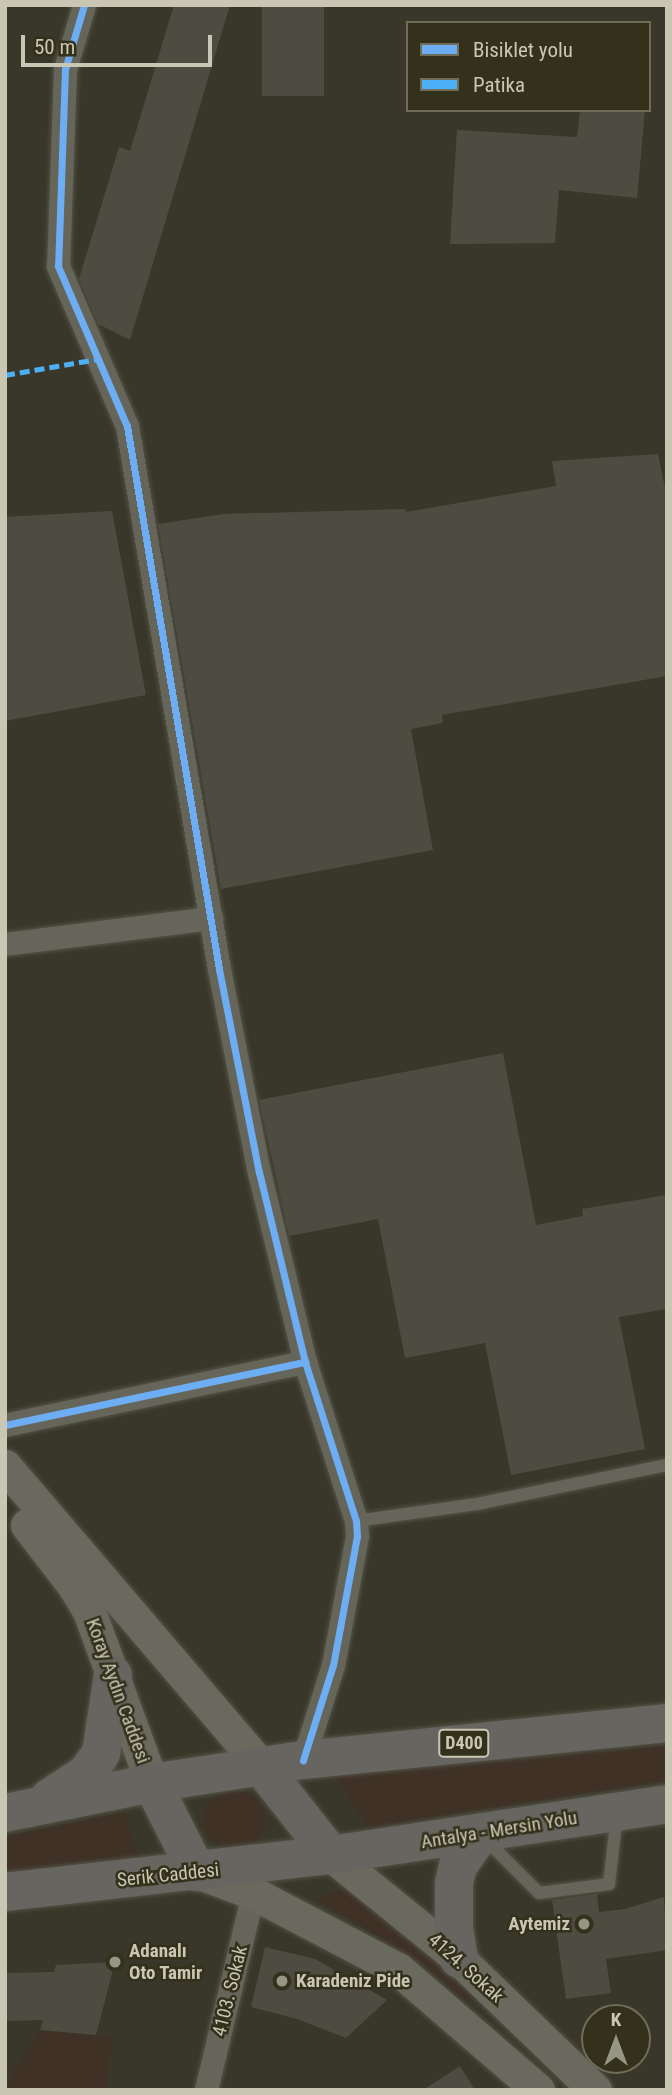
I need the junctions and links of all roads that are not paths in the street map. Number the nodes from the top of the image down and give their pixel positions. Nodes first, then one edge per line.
1 (84, 5) edge
2 (211, 918) junction
3 (5, 944) edge
4 (305, 1362) junction
5 (5, 1425) edge
6 (667, 1465) edge
7 (5, 1466) edge
8 (5, 1499) edge
9 (356, 1521) junction
10 (113, 1675) junction
11 (667, 1723) edge
12 (303, 1760) junction
13 (261, 1766) junction
14 (152, 1783) junction
15 (667, 1804) edge
16 (20, 1810) edge
17 (617, 1812) junction
18 (480, 1834) junction
19 (331, 1855) junction
20 (197, 1872) junction
21 (5, 1892) edge
22 (253, 1893) junction
23 (459, 1959) junction
24 (206, 2090) edge
25 (538, 2090) edge
26 (595, 2090) edge

1 - 2 street
2 - 3 street
2 - 4 street
4 - 5 street
4 - 9 street
6 - 9 lane
7 - 13 main road
8 - 10 main road, Koray Aydın Caddesi
9 - 12 street
10 - 14 main road, Koray Aydın Caddesi
10 - 16 highway
11 - 12 highway, D400
12 - 13 highway, D400
13 - 14 highway, D400
13 - 19 highway
14 - 16 highway, D400
14 - 20 highway
15 - 17 highway, Antalya - Mersin Yolu
17 - 18 highway, Antalya - Mersin Yolu
17 - 18 lane
18 - 19 highway, Antalya - Mersin Yolu
18 - 23 highway
19 - 20 highway, Serik Caddesi
19 - 23 main road, 4124. Sokak
20 - 21 highway, Serik Caddesi
20 - 22 main road
22 - 24 street, 4103. Sokak
22 - 25 main road
23 - 26 main road, 4124. Sokak

